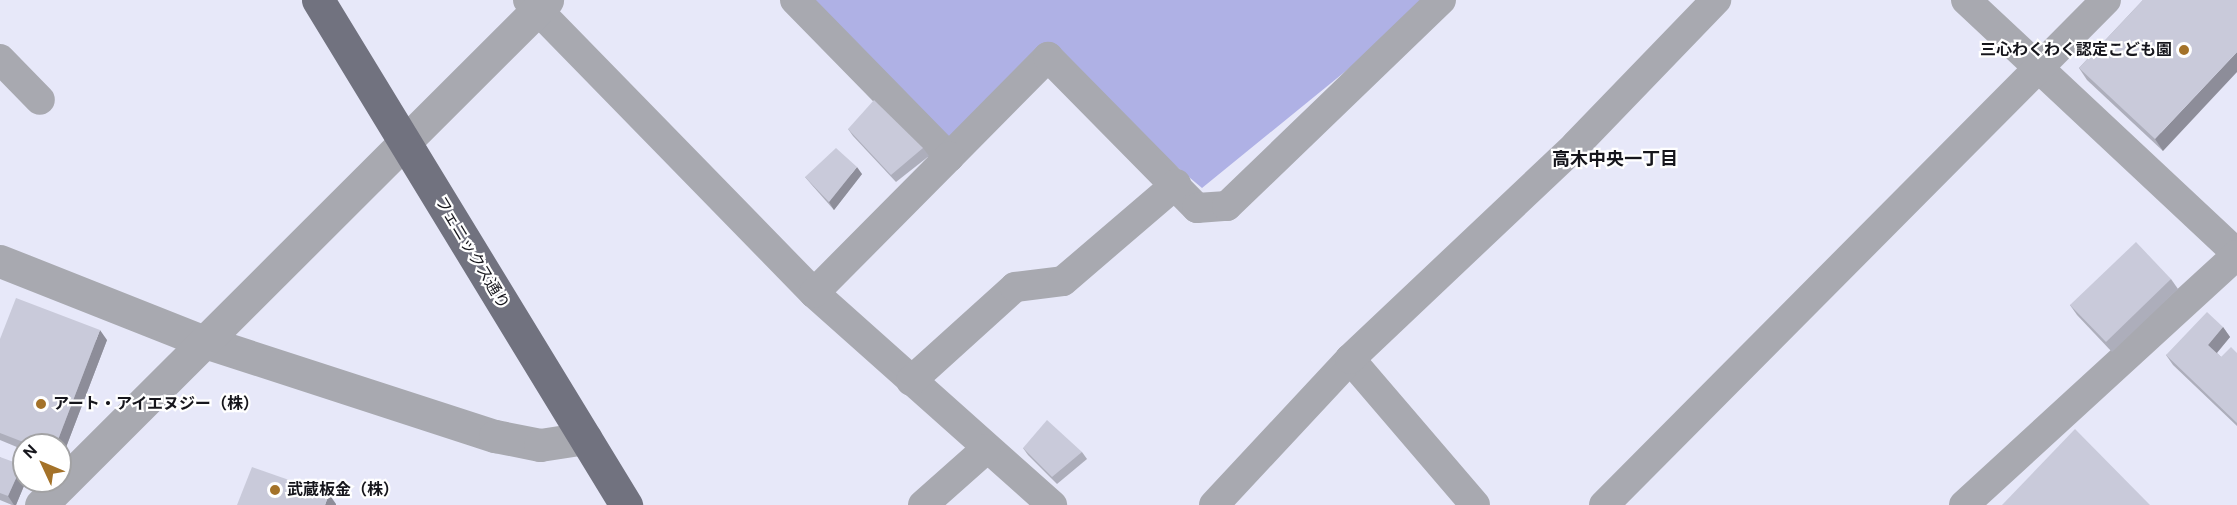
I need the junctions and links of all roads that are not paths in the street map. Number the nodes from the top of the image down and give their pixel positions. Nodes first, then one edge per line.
1 (318, 0) edge
2 (1441, 0) edge
3 (1716, 0) edge
4 (1966, 0) edge
5 (2106, 0) edge
6 (800, 2) edge
7 (538, 4) edge
8 (0, 59) edge
9 (2041, 68) junction
10 (40, 100) dead end
11 (406, 143) junction
12 (949, 157) junction
13 (1176, 184) junction
14 (2237, 254) edge
15 (0, 261) edge
16 (814, 293) junction
17 (205, 342) junction
18 (1350, 359) junction
19 (911, 381) junction
20 (585, 438) junction
21 (986, 449) junction
22 (46, 504) edge
23 (626, 505) edge
24 (923, 505) edge
25 (1052, 505) edge
26 (1214, 505) edge
27 (1475, 505) edge
28 (1604, 505) edge
29 (1964, 505) edge

1 - 11 main road, フェニックス通り
2 - 13 street
3 - 18 street
4 - 9 street
5 - 9 street
6 - 12 street
7 - 11 street
7 - 16 street
8 - 10 street
9 - 14 street
9 - 28 street
11 - 17 street
11 - 20 main road, フェニックス通り
12 - 13 street
12 - 16 street
13 - 19 street
14 - 29 street
15 - 17 street
16 - 19 street
17 - 20 street
17 - 22 street
18 - 26 street
18 - 27 street
19 - 21 street
20 - 23 main road, フェニックス通り
21 - 24 street
21 - 25 street

